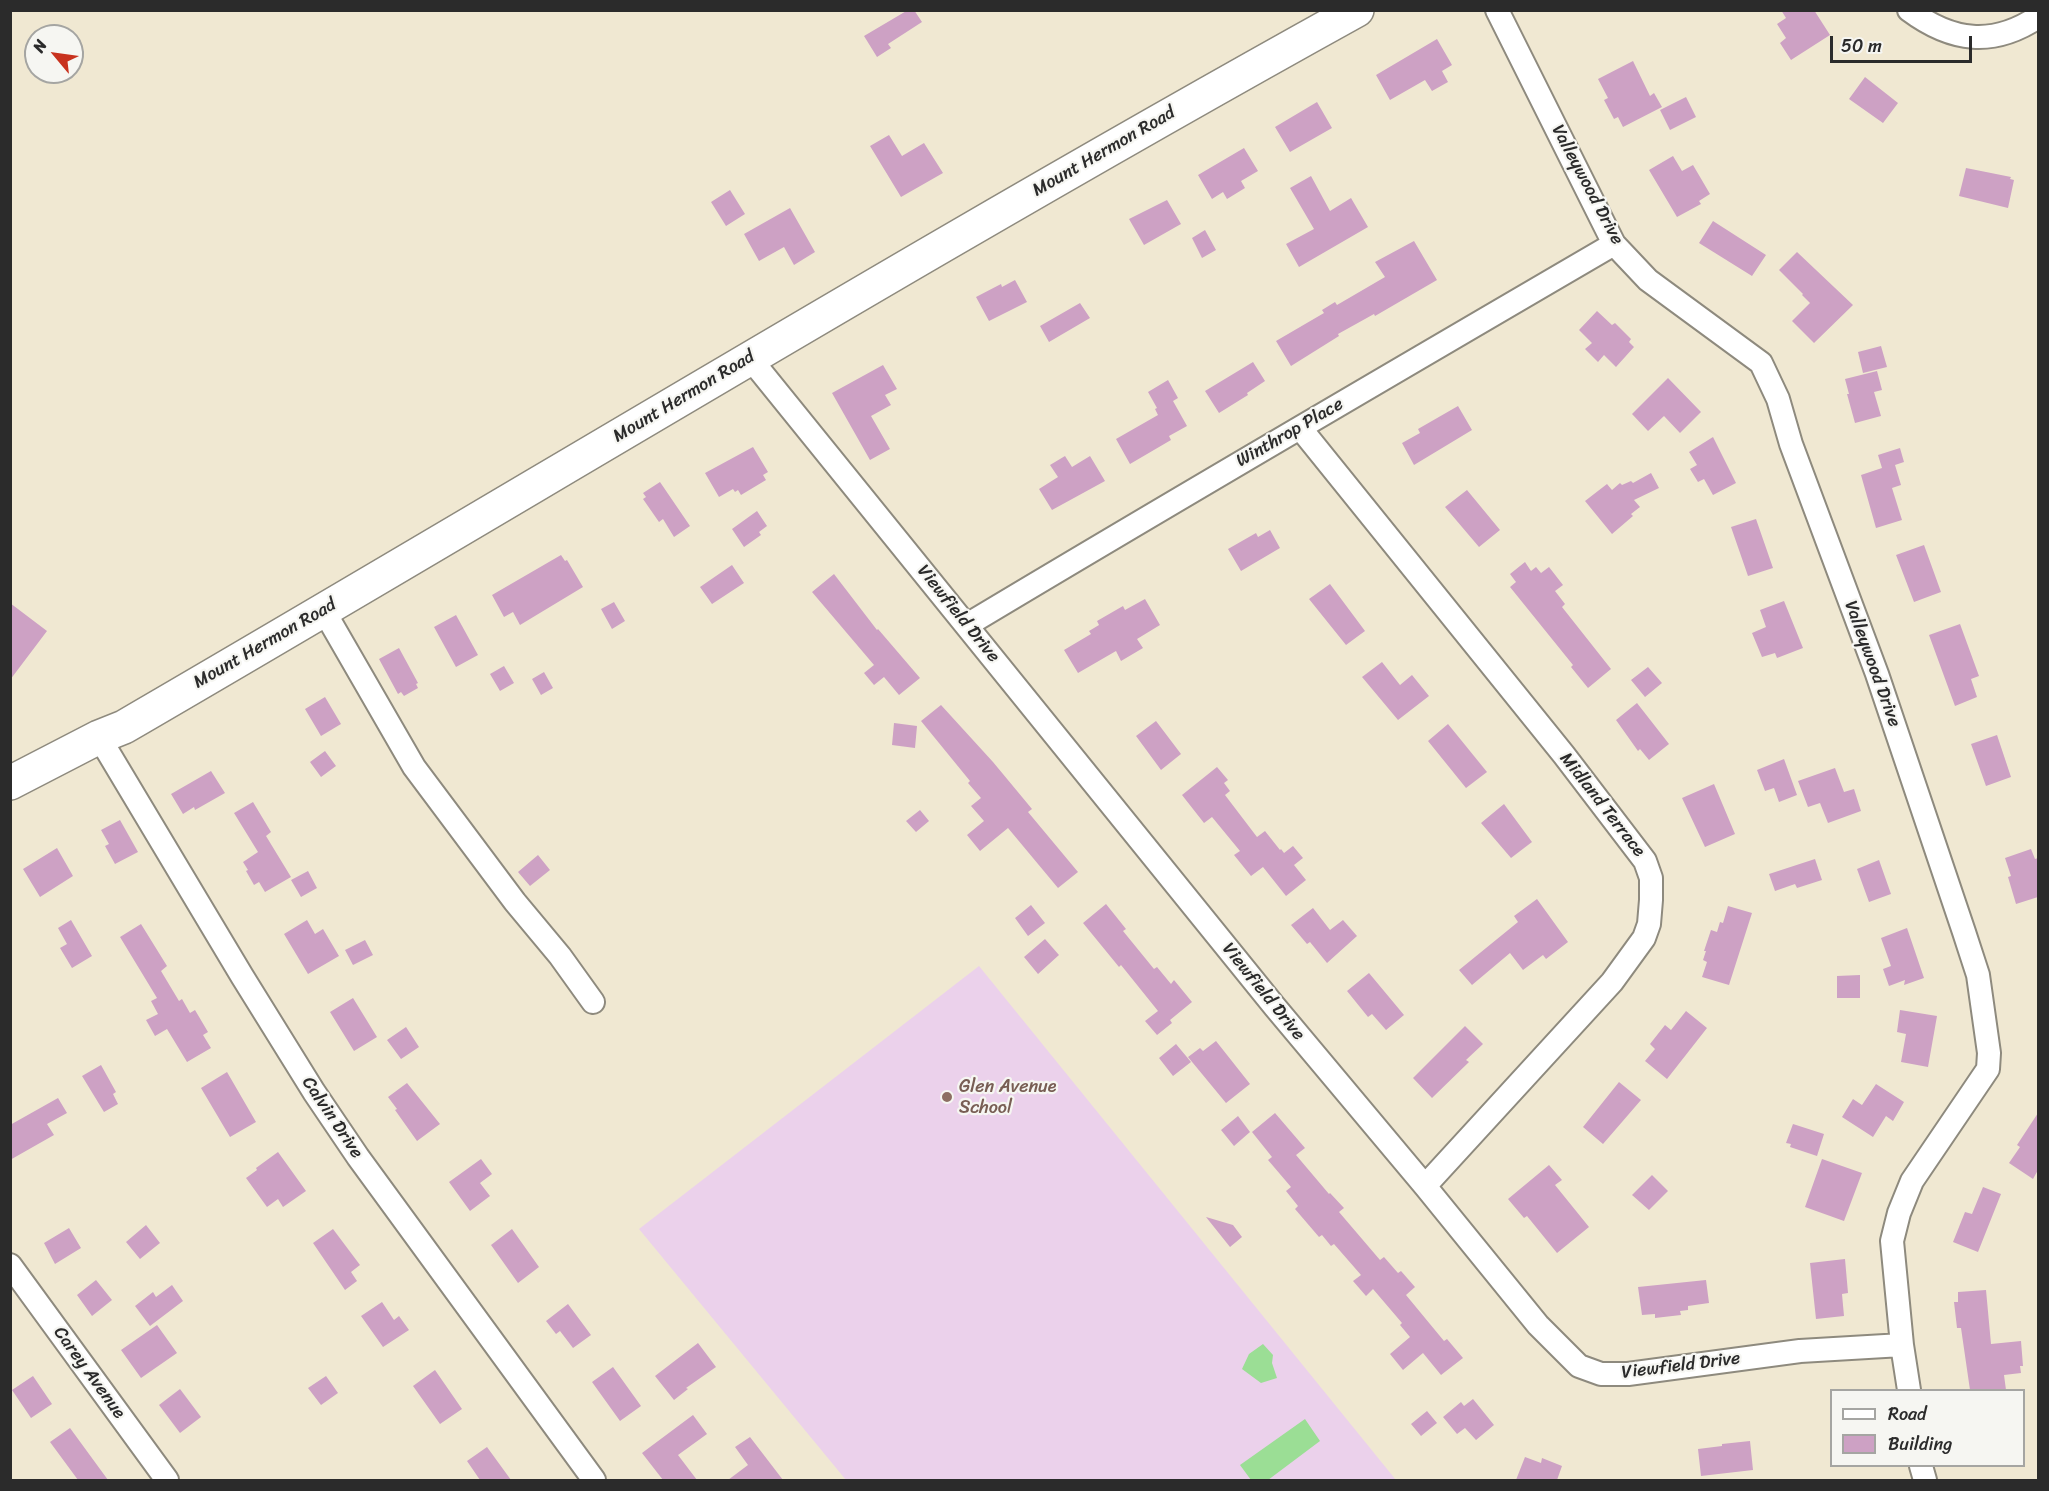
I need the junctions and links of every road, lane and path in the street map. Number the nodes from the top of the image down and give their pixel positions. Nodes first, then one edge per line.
1 (1357, 10) edge
2 (1497, 10) edge
3 (1909, 10) edge
4 (2038, 16) edge
5 (1614, 244) junction
6 (749, 357) junction
7 (1301, 429) junction
8 (324, 611) junction
9 (967, 625) junction
10 (99, 737) junction
11 (10, 783) edge
12 (593, 1002) dead end
13 (1425, 1186) junction
14 (10, 1265) edge
15 (1902, 1345) junction
16 (1909, 1389) edge
17 (167, 1480) edge
18 (594, 1480) edge

1 - 6 main road, Mount Hermon Road
2 - 5 street, Valleywood Drive
3 - 4 street
5 - 7 street, Winthrop Place
5 - 15 street, Valleywood Drive
6 - 8 main road, Mount Hermon Road
6 - 9 street, Viewfield Drive
7 - 9 street, Winthrop Place
7 - 13 street, Midland Terrace
8 - 10 main road, Mount Hermon Road
8 - 12 street
9 - 13 street, Viewfield Drive
10 - 11 main road, Mount Hermon Road
10 - 18 street, Calvin Drive
13 - 15 street, Viewfield Drive
14 - 17 street, Carey Avenue
15 - 16 street, Valleywood Drive

